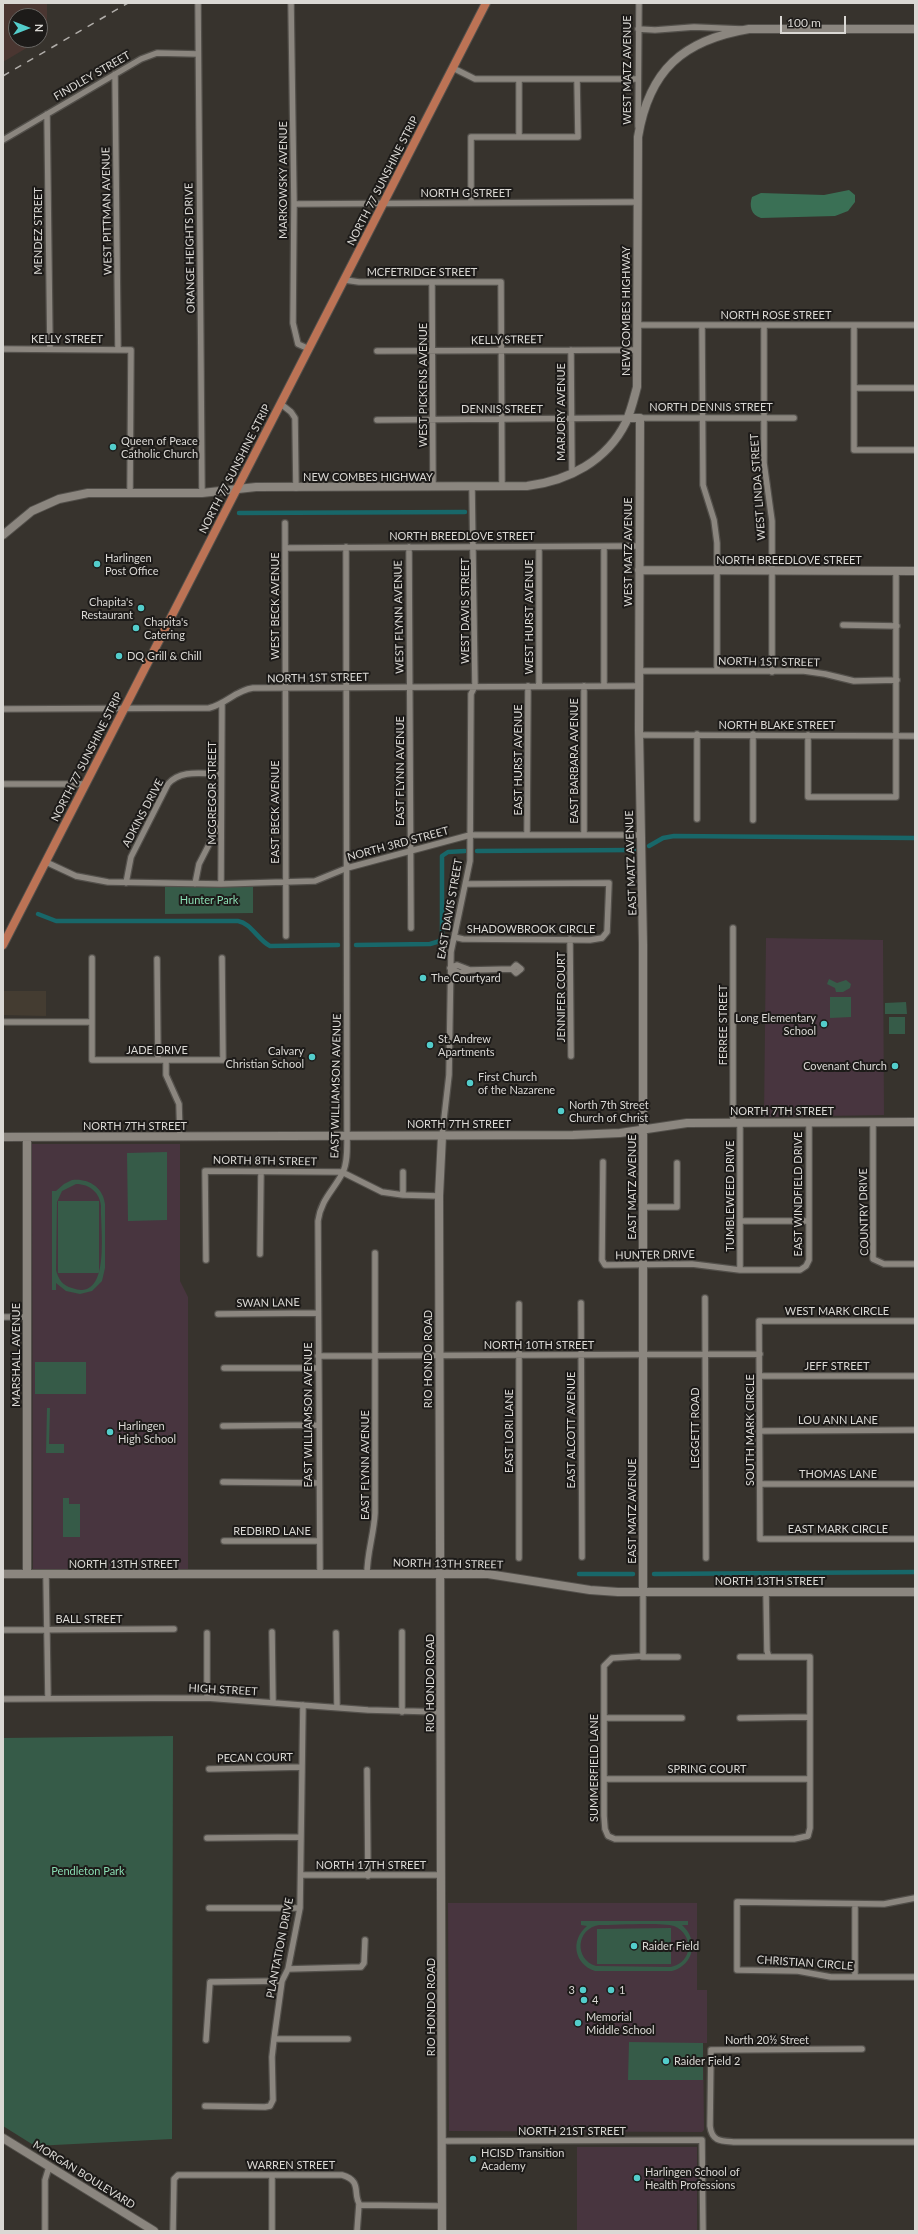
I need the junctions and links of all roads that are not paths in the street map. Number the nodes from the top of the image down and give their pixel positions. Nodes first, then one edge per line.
1 (198, 3) edge
2 (291, 3) edge
3 (486, 3) edge
4 (638, 3) edge
5 (638, 29) junction
6 (749, 29) junction
7 (915, 29) edge
8 (198, 54) junction
9 (453, 68) junction
10 (115, 74) junction
11 (638, 79) junction
12 (519, 80) junction
13 (577, 80) junction
14 (48, 114) junction
15 (519, 137) junction
16 (638, 137) junction
17 (3, 140) edge
18 (637, 202) junction
19 (384, 203) junction
20 (471, 203) junction
21 (294, 204) junction
22 (344, 280) junction
23 (432, 282) junction
24 (637, 325) junction
25 (702, 325) junction
26 (764, 325) junction
27 (854, 325) junction
28 (915, 325) edge
29 (3, 349) edge
30 (50, 349) junction
31 (118, 349) junction
32 (309, 350) junction
33 (502, 350) junction
34 (571, 350) junction
35 (637, 350) junction
36 (377, 351) dead end
37 (432, 351) junction
38 (854, 388) junction
39 (915, 388) edge
40 (281, 404) junction
41 (571, 418) junction
42 (628, 418) junction
43 (640, 418) junction
44 (704, 418) junction
45 (794, 418) dead end
46 (764, 419) junction
47 (377, 420) dead end
48 (432, 420) junction
49 (501, 420) junction
50 (915, 450) edge
51 (572, 474) junction
52 (472, 487) junction
53 (502, 487) junction
54 (296, 488) junction
55 (433, 488) junction
56 (238, 490) junction
57 (130, 493) junction
58 (202, 493) junction
59 (285, 523) dead end
60 (4, 531) edge
61 (409, 546) junction
62 (639, 546) junction
63 (346, 547) junction
64 (604, 547) junction
65 (285, 548) junction
66 (474, 548) junction
67 (539, 548) junction
68 (639, 570) junction
69 (717, 571) junction
70 (772, 571) junction
71 (896, 571) junction
72 (915, 571) edge
73 (843, 625) dead end
74 (897, 626) junction
75 (639, 671) junction
76 (717, 671) junction
77 (772, 672) junction
78 (897, 680) junction
79 (475, 686) junction
80 (528, 686) junction
81 (539, 686) junction
82 (584, 686) junction
83 (604, 686) junction
84 (639, 686) junction
85 (346, 687) junction
86 (410, 687) junction
87 (285, 688) junction
88 (222, 703) junction
89 (3, 709) edge
90 (124, 709) junction
91 (639, 734) junction
92 (697, 734) junction
93 (753, 734) junction
94 (808, 735) junction
95 (896, 736) junction
96 (915, 736) edge
97 (221, 774) junction
98 (3, 784) edge
99 (85, 784) junction
100 (697, 819) dead end
101 (221, 820) junction
102 (753, 820) dead end
103 (527, 834) junction
104 (470, 835) junction
105 (584, 835) junction
106 (640, 835) junction
107 (410, 852) junction
108 (46, 862) junction
109 (347, 868) junction
110 (285, 882) junction
111 (126, 883) junction
112 (195, 884) junction
113 (221, 884) junction
114 (466, 884) junction
115 (410, 928) dead end
116 (733, 928) dead end
117 (286, 936) dead end
118 (454, 937) junction
119 (570, 939) junction
120 (3, 945) edge
121 (92, 958) dead end
122 (222, 958) dead end
123 (157, 959) dead end
124 (450, 968) junction
125 (512, 969) dead end
126 (3, 1022) edge
127 (92, 1022) junction
128 (571, 1056) dead end
129 (158, 1060) junction
130 (166, 1060) junction
131 (736, 1122) junction
132 (808, 1122) junction
133 (873, 1122) junction
134 (915, 1122) edge
135 (643, 1130) junction
136 (348, 1135) junction
137 (442, 1136) junction
138 (3, 1137) edge
139 (27, 1137) junction
140 (180, 1137) junction
141 (602, 1162) dead end
142 (677, 1163) dead end
143 (261, 1172) junction
144 (342, 1172) junction
145 (403, 1172) dead end
146 (403, 1195) junction
147 (439, 1196) junction
148 (643, 1206) junction
149 (741, 1221) junction
150 (809, 1221) junction
151 (374, 1253) dead end
152 (260, 1254) dead end
153 (206, 1260) dead end
154 (643, 1264) junction
155 (915, 1264) edge
156 (806, 1266) joint
157 (740, 1270) junction
158 (705, 1298) dead end
159 (581, 1303) dead end
160 (519, 1304) dead end
161 (318, 1313) junction
162 (218, 1314) dead end
163 (27, 1317) junction
164 (3, 1318) edge
165 (759, 1321) joint
166 (915, 1321) edge
167 (643, 1354) junction
168 (760, 1354) junction
169 (439, 1355) junction
170 (519, 1355) junction
171 (581, 1355) junction
172 (705, 1355) junction
173 (318, 1356) junction
174 (374, 1356) junction
175 (224, 1368) dead end
176 (318, 1368) junction
177 (760, 1376) junction
178 (915, 1376) edge
179 (319, 1425) junction
180 (223, 1426) dead end
181 (915, 1430) edge
182 (760, 1431) junction
183 (222, 1482) dead end
184 (318, 1483) junction
185 (760, 1484) junction
186 (915, 1484) edge
187 (760, 1539) joint
188 (915, 1539) edge
189 (224, 1541) dead end
190 (319, 1541) junction
191 (582, 1557) dead end
192 (519, 1558) dead end
193 (706, 1558) dead end
194 (3, 1574) edge
195 (27, 1574) junction
196 (320, 1574) junction
197 (367, 1574) junction
198 (440, 1574) junction
199 (46, 1575) junction
200 (643, 1592) junction
201 (766, 1592) junction
202 (915, 1592) edge
203 (174, 1629) dead end
204 (3, 1630) edge
205 (46, 1630) junction
206 (272, 1632) dead end
207 (402, 1632) dead end
208 (207, 1633) dead end
209 (336, 1633) dead end
210 (642, 1657) junction
211 (678, 1657) dead end
212 (740, 1657) dead end
213 (769, 1657) junction
214 (48, 1698) junction
215 (207, 1698) junction
216 (3, 1699) edge
217 (273, 1703) junction
218 (303, 1705) junction
219 (337, 1707) junction
220 (402, 1712) junction
221 (441, 1712) junction
222 (604, 1718) junction
223 (682, 1718) dead end
224 (740, 1718) dead end
225 (810, 1718) junction
226 (302, 1767) junction
227 (209, 1769) dead end
228 (367, 1770) dead end
229 (604, 1779) junction
230 (810, 1779) junction
231 (301, 1837) junction
232 (207, 1838) dead end
233 (441, 1874) junction
234 (302, 1875) junction
235 (368, 1876) junction
236 (915, 1898) edge
237 (855, 1904) junction
238 (209, 1908) dead end
239 (300, 1908) junction
240 (365, 1940) dead end
241 (288, 1970) junction
242 (855, 1977) junction
243 (915, 1977) edge
244 (282, 1981) junction
245 (274, 2039) junction
246 (348, 2039) dead end
247 (206, 2040) dead end
248 (862, 2049) dead end
249 (205, 2106) dead end
250 (3, 2138) edge
251 (442, 2141) junction
252 (915, 2142) edge
253 (48, 2167) junction
254 (272, 2175) junction
255 (359, 2204) junction
256 (442, 2206) junction
257 (44, 2231) edge
258 (154, 2231) edge
259 (173, 2231) edge
260 (272, 2231) edge
261 (357, 2231) edge
262 (442, 2231) edge
263 (702, 2231) edge

1 - 8 street, ORANGE HEIGHTS DRIVE
2 - 21 street, MARKOWSKY AVENUE
3 - 9 main road, NORTH 77 SUNSHINE STRIP
4 - 5 street, WEST MATZ AVENUE
5 - 6 street
5 - 11 street, WEST MATZ AVENUE
6 - 7 street, NEW COMBES HIGHWAY
6 - 16 street, NEW COMBES HIGHWAY
8 - 10 street, FINDLEY STREET
8 - 58 street, ORANGE HEIGHTS DRIVE
9 - 12 street
9 - 19 main road, NORTH 77 SUNSHINE STRIP
10 - 14 street, FINDLEY STREET
10 - 31 street, WEST PITTMAN AVENUE
11 - 13 street
11 - 16 street, WEST MATZ AVENUE
12 - 13 street
12 - 15 street
13 - 15 street
14 - 17 street, FINDLEY STREET
14 - 30 street, MENDEZ STREET
15 - 20 street
16 - 18 street, NEW COMBES HIGHWAY
18 - 20 street, NORTH G STREET
18 - 24 street, NEW COMBES HIGHWAY
19 - 20 street, NORTH G STREET
19 - 21 street, NORTH G STREET
19 - 22 main road, NORTH 77 SUNSHINE STRIP
21 - 32 street, MARKOWSKY AVENUE
22 - 23 street, MCFETRIDGE STREET
22 - 32 main road, NORTH 77 SUNSHINE STRIP
23 - 33 street, MCFETRIDGE STREET
23 - 37 street, WEST PICKENS AVENUE
24 - 25 street, NORTH ROSE STREET
24 - 35 street, NEW COMBES HIGHWAY
25 - 26 street, NORTH ROSE STREET
25 - 44 street
26 - 27 street, NORTH ROSE STREET
26 - 46 street, WEST LINDA STREET
27 - 28 street, NORTH ROSE STREET
27 - 38 street
29 - 30 street, KELLY STREET
30 - 31 street, KELLY STREET
31 - 57 street, KELLY STREET
32 - 40 main road, NORTH 77 SUNSHINE STRIP
33 - 34 street, KELLY STREET
33 - 37 street, KELLY STREET
33 - 49 street
34 - 35 street, KELLY STREET
34 - 41 street, MARJORY AVENUE
35 - 42 street, NEW COMBES HIGHWAY
36 - 37 street, KELLY STREET
37 - 48 street, WEST PICKENS AVENUE
38 - 39 street
38 - 50 street
40 - 54 street
40 - 56 main road, NORTH 77 SUNSHINE STRIP
41 - 42 street, DENNIS STREET
41 - 49 street, DENNIS STREET
41 - 51 street, MARJORY AVENUE
42 - 43 street, NORTH DENNIS STREET
42 - 51 street, NEW COMBES HIGHWAY
43 - 44 street, NORTH DENNIS STREET
43 - 62 street, WEST MATZ AVENUE
44 - 46 street, NORTH DENNIS STREET
44 - 69 street
45 - 46 street, NORTH DENNIS STREET
46 - 70 street, WEST LINDA STREET
47 - 48 street, DENNIS STREET
48 - 49 street, DENNIS STREET
48 - 55 street, WEST PICKENS AVENUE
49 - 53 street
51 - 53 street, NEW COMBES HIGHWAY
52 - 53 street, NEW COMBES HIGHWAY
52 - 55 street, NEW COMBES HIGHWAY
52 - 66 street, WEST DAVIS STREET
54 - 55 street, NEW COMBES HIGHWAY
54 - 56 street, NEW COMBES HIGHWAY
56 - 58 street, NEW COMBES HIGHWAY
56 - 90 main road, NORTH 77 SUNSHINE STRIP
57 - 58 street, NEW COMBES HIGHWAY
57 - 60 street, NEW COMBES HIGHWAY
59 - 65 street, WEST BECK AVENUE
61 - 63 street, NORTH BREEDLOVE STREET
61 - 66 street, NORTH BREEDLOVE STREET
61 - 86 street, WEST FLYNN AVENUE
62 - 64 street, NORTH BREEDLOVE STREET
62 - 68 street, WEST MATZ AVENUE
63 - 65 street, NORTH BREEDLOVE STREET
63 - 85 street, EAST WILLIAMSON AVENUE
64 - 67 street, NORTH BREEDLOVE STREET
64 - 83 street
65 - 87 street, WEST BECK AVENUE
66 - 67 street, NORTH BREEDLOVE STREET
66 - 79 street, WEST DAVIS STREET
67 - 81 street, WEST HURST AVENUE
68 - 69 street, NORTH BREEDLOVE STREET
68 - 75 street, WEST MATZ AVENUE
69 - 70 street, NORTH BREEDLOVE STREET
69 - 76 street
70 - 71 street, NORTH BREEDLOVE STREET
70 - 77 street, WEST LINDA STREET
71 - 72 street, NORTH BREEDLOVE STREET
71 - 74 street
73 - 74 street
74 - 78 street
75 - 76 street, NORTH 1ST STREET
75 - 84 street, WEST MATZ AVENUE
76 - 77 street, NORTH 1ST STREET
77 - 78 street, NORTH 1ST STREET
78 - 95 street
79 - 80 street, NORTH 1ST STREET
79 - 86 street, NORTH 1ST STREET
79 - 104 street, EAST DAVIS STREET
80 - 81 street, NORTH 1ST STREET
80 - 103 street, EAST HURST AVENUE
81 - 82 street, NORTH 1ST STREET
82 - 83 street, NORTH 1ST STREET
82 - 105 street, EAST BARBARA AVENUE
83 - 84 street, NORTH 1ST STREET
84 - 91 street, EAST MATZ AVENUE
85 - 86 street, NORTH 1ST STREET
85 - 87 street, NORTH 1ST STREET
85 - 109 street, EAST WILLIAMSON AVENUE
86 - 107 street, EAST FLYNN AVENUE
87 - 88 street, NORTH 1ST STREET
87 - 110 street, EAST BECK AVENUE
88 - 90 street, NORTH 1ST STREET
88 - 97 street, MCGREGOR STREET
89 - 90 street, NORTH 1ST STREET
90 - 99 main road, NORTH 77 SUNSHINE STRIP
91 - 92 street, NORTH BLAKE STREET
91 - 106 street, EAST MATZ AVENUE
92 - 93 street, NORTH BLAKE STREET
92 - 100 street
93 - 94 street, NORTH BLAKE STREET
93 - 102 street
94 - 95 street, NORTH BLAKE STREET
94 - 95 street
95 - 96 street, NORTH BLAKE STREET
97 - 101 street, MCGREGOR STREET
97 - 111 street, ADKINS DRIVE
98 - 99 street
99 - 108 main road, NORTH 77 SUNSHINE STRIP
101 - 112 street
101 - 113 street, MCGREGOR STREET
103 - 104 street, NORTH 3RD STREET
103 - 105 street, NORTH 3RD STREET
104 - 107 street, NORTH 3RD STREET
104 - 114 street, EAST DAVIS STREET
105 - 106 street, NORTH 3RD STREET
106 - 135 street, EAST MATZ AVENUE
107 - 109 street, NORTH 3RD STREET
107 - 115 street, EAST FLYNN AVENUE
108 - 111 street, NORTH 3RD STREET
108 - 120 main road, NORTH 77 SUNSHINE STRIP
109 - 110 street, NORTH 3RD STREET
109 - 136 street, EAST WILLIAMSON AVENUE
110 - 113 street, NORTH 3RD STREET
110 - 117 street, EAST BECK AVENUE
111 - 112 street, NORTH 3RD STREET
112 - 113 street, NORTH 3RD STREET
114 - 118 street, EAST DAVIS STREET
114 - 119 street, SHADOWBROOK CIRCLE
116 - 131 street, FERREE STREET
118 - 119 street, SHADOWBROOK CIRCLE
118 - 124 street, EAST DAVIS STREET
119 - 128 street, JENNIFER COURT
121 - 127 street
122 - 130 street, JADE DRIVE
123 - 129 street
124 - 125 street
124 - 137 street, EAST DAVIS STREET
126 - 127 street
127 - 129 street, JADE DRIVE
129 - 130 street, JADE DRIVE
130 - 140 street
131 - 132 street, NORTH 7TH STREET
131 - 135 street, NORTH 7TH STREET
131 - 149 street, TUMBLEWEED DRIVE
132 - 133 street, NORTH 7TH STREET
132 - 150 street, EAST WINDFIELD DRIVE
133 - 134 street, NORTH 7TH STREET
133 - 155 street, COUNTRY DRIVE
135 - 137 street, NORTH 7TH STREET
135 - 148 street, EAST MATZ AVENUE
136 - 137 street, NORTH 7TH STREET
136 - 140 street, NORTH 7TH STREET
136 - 144 street, EAST WILLIAMSON AVENUE
137 - 147 street, RIO HONDO ROAD
138 - 139 street, NORTH 7TH STREET
139 - 140 street, NORTH 7TH STREET
139 - 163 street, MARSHALL AVENUE
141 - 154 street, HUNTER DRIVE
142 - 148 street
143 - 144 street, NORTH 8TH STREET
143 - 152 street
143 - 153 street, NORTH 8TH STREET
144 - 146 street, NORTH 8TH STREET
144 - 161 street, EAST WILLIAMSON AVENUE
145 - 146 street
146 - 147 street, NORTH 8TH STREET
147 - 169 street, RIO HONDO ROAD
148 - 154 street, EAST MATZ AVENUE
149 - 150 street
149 - 157 street, TUMBLEWEED DRIVE
150 - 156 street, EAST WINDFIELD DRIVE
151 - 174 street, EAST FLYNN AVENUE
154 - 157 street, HUNTER DRIVE
154 - 167 street, EAST MATZ AVENUE
156 - 157 street, HUNTER DRIVE
158 - 172 street, LEGGETT ROAD
159 - 171 street, EAST ALCOTT AVENUE
160 - 170 street, EAST LORI LANE
161 - 162 street, SWAN LANE
161 - 173 street, EAST WILLIAMSON AVENUE
163 - 164 street
163 - 195 street, MARSHALL AVENUE
165 - 166 street, WEST MARK CIRCLE
165 - 168 street, SOUTH MARK CIRCLE
167 - 171 street, NORTH 10TH STREET
167 - 172 street, NORTH 10TH STREET
167 - 200 street, EAST MATZ AVENUE
168 - 172 street, NORTH 10TH STREET
168 - 177 street, SOUTH MARK CIRCLE
169 - 170 street, NORTH 10TH STREET
169 - 174 street, NORTH 10TH STREET
169 - 198 street, RIO HONDO ROAD
170 - 171 street, NORTH 10TH STREET
170 - 192 street, EAST LORI LANE
171 - 191 street, EAST ALCOTT AVENUE
172 - 193 street, LEGGETT ROAD
173 - 174 street, NORTH 10TH STREET
173 - 176 street, EAST WILLIAMSON AVENUE
174 - 197 street, EAST FLYNN AVENUE
175 - 176 street
176 - 179 street, EAST WILLIAMSON AVENUE
177 - 178 street, JEFF STREET
177 - 182 street, SOUTH MARK CIRCLE
179 - 180 street
179 - 184 street, EAST WILLIAMSON AVENUE
181 - 182 street, LOU ANN LANE
182 - 185 street, SOUTH MARK CIRCLE
183 - 184 street
184 - 190 street, EAST WILLIAMSON AVENUE
185 - 186 street, THOMAS LANE
185 - 187 street, SOUTH MARK CIRCLE
187 - 188 street, EAST MARK CIRCLE
189 - 190 street, REDBIRD LANE
190 - 196 street, EAST WILLIAMSON AVENUE
194 - 195 street, NORTH 13TH STREET
195 - 199 street, NORTH 13TH STREET
196 - 197 street, NORTH 13TH STREET
196 - 199 street, NORTH 13TH STREET
197 - 198 street, NORTH 13TH STREET
198 - 200 street, NORTH 13TH STREET
198 - 221 street, RIO HONDO ROAD
199 - 205 street
200 - 201 street, NORTH 13TH STREET
200 - 210 street
201 - 202 street, NORTH 13TH STREET
201 - 213 street
203 - 205 street, BALL STREET
204 - 205 street, BALL STREET
205 - 214 street
206 - 217 street
207 - 220 street
208 - 215 street
209 - 219 street
210 - 211 street
210 - 222 street, SUMMERFIELD LANE
212 - 213 street
213 - 225 street
214 - 215 street, HIGH STREET
214 - 216 street, HIGH STREET
215 - 217 street, HIGH STREET
217 - 218 street, HIGH STREET
218 - 219 street, HIGH STREET
218 - 226 street, PLANTATION DRIVE
219 - 220 street, HIGH STREET
220 - 221 street, HIGH STREET
221 - 233 street, RIO HONDO ROAD
222 - 223 street
222 - 229 street, SUMMERFIELD LANE
224 - 225 street
225 - 230 street
226 - 227 street, PECAN COURT
226 - 231 street, PLANTATION DRIVE
228 - 235 street
229 - 230 street, SPRING COURT
229 - 230 street, SUMMERFIELD LANE
231 - 232 street
231 - 234 street, PLANTATION DRIVE
233 - 235 street, NORTH 17TH STREET
233 - 251 street, RIO HONDO ROAD
234 - 235 street, NORTH 17TH STREET
234 - 239 street, PLANTATION DRIVE
236 - 237 street
237 - 242 street
237 - 242 street, CHRISTIAN CIRCLE
238 - 239 street
239 - 241 street, PLANTATION DRIVE
240 - 241 street
241 - 244 street, PLANTATION DRIVE
242 - 243 street, CHRISTIAN CIRCLE
244 - 245 street, PLANTATION DRIVE
244 - 247 street
245 - 246 street
245 - 249 street, PLANTATION DRIVE
248 - 252 street, North 20½ Street
250 - 253 street, MORGAN BOULEVARD
251 - 256 street, RIO HONDO ROAD
251 - 263 street, NORTH 21ST STREET
253 - 257 street
253 - 258 street, MORGAN BOULEVARD
254 - 255 street, WARREN STREET
254 - 259 street, WARREN STREET
254 - 260 street
255 - 256 street
255 - 261 street, WARREN STREET
256 - 262 street, RIO HONDO ROAD

